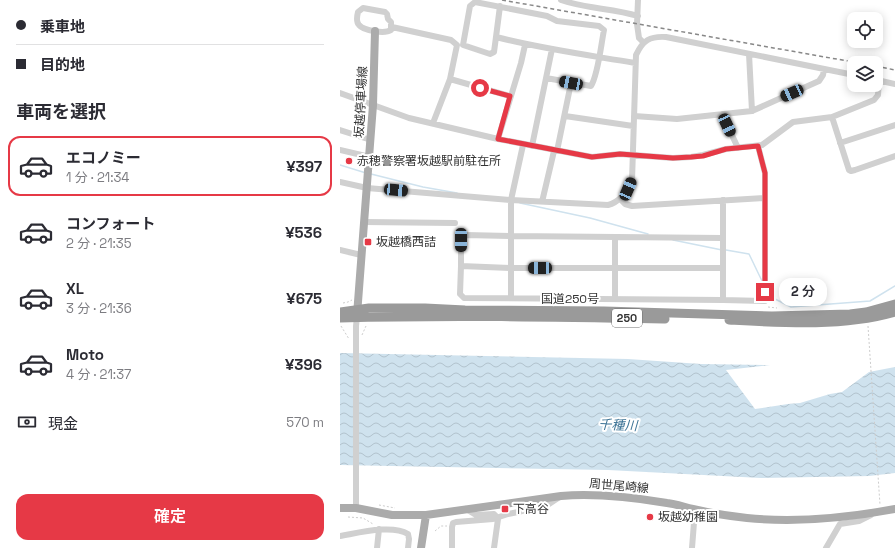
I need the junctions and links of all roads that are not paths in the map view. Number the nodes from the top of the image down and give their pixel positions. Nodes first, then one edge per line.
1 (561, 0) edge
2 (638, 0) edge
3 (500, 6) junction
4 (638, 16) junction
5 (392, 27) junction
6 (375, 31) junction
7 (496, 37) junction
8 (644, 43) junction
9 (460, 45) junction
10 (525, 45) junction
11 (552, 49) junction
12 (749, 54) junction
13 (599, 57) junction
14 (635, 63) junction
15 (824, 69) junction
16 (847, 74) edge
17 (546, 78) junction
18 (450, 80) junction
19 (883, 81) edge
20 (571, 83) junction
21 (895, 84) edge
22 (878, 92) edge
23 (341, 96) edge
24 (510, 96) junction
25 (373, 104) junction
26 (752, 111) junction
27 (722, 114) junction
28 (565, 116) junction
29 (634, 116) junction
30 (832, 117) junction
31 (433, 123) junction
32 (895, 125) edge
33 (633, 126) junction
34 (340, 130) edge
35 (498, 139) junction
36 (371, 140) junction
37 (840, 143) junction
38 (523, 145) junction
39 (532, 146) junction
40 (758, 146) junction
41 (738, 148) junction
42 (340, 150) edge
43 (556, 151) junction
44 (632, 156) junction
45 (895, 156) edge
46 (370, 157) junction
47 (340, 182) edge
48 (367, 188) junction
49 (765, 198) junction
50 (620, 199) junction
51 (511, 200) junction
52 (723, 200) junction
53 (542, 202) junction
54 (364, 222) junction
55 (454, 223) dead end
56 (511, 236) junction
57 (616, 237) junction
58 (722, 238) junction
59 (340, 250) edge
60 (362, 255) junction
61 (461, 266) junction
62 (615, 267) junction
63 (510, 268) junction
64 (722, 268) junction
65 (511, 298) junction
66 (614, 299) junction
67 (722, 300) junction
68 (895, 304) edge
69 (340, 312) edge
70 (895, 312) edge
71 (340, 318) edge
72 (357, 318) junction
73 (561, 496) junction
74 (340, 508) edge
75 (356, 508) junction
76 (895, 508) edge
77 (466, 509) junction
78 (695, 510) junction
79 (872, 512) junction
80 (426, 515) junction
81 (497, 517) junction
82 (379, 529) junction
83 (340, 536) edge
84 (377, 548) edge
85 (408, 548) edge
86 (421, 548) edge
87 (452, 548) edge
88 (494, 548) edge
89 (692, 548) edge
90 (826, 548) edge

1 - 4 street
2 - 4 street
3 - 7 street
3 - 9 street
3 - 13 street
4 - 8 street
5 - 6 street
5 - 6 street
5 - 9 street
6 - 25 main road, 坂越停車場線
7 - 9 street
7 - 10 street
8 - 12 street
8 - 14 street
9 - 18 street
10 - 11 street
10 - 24 street
11 - 13 street
11 - 17 street
12 - 15 street
12 - 26 street
13 - 14 street
13 - 20 street
14 - 29 street
15 - 16 street
15 - 26 street
17 - 20 street
17 - 39 street
18 - 24 street
18 - 31 street
19 - 21 street
20 - 28 street
22 - 30 street
23 - 25 street
24 - 35 street
25 - 31 street
25 - 36 main road, 坂越停車場線
26 - 27 street
27 - 29 street
27 - 41 street
28 - 33 street
28 - 43 street
29 - 33 street
30 - 37 street
30 - 40 street
31 - 35 street
32 - 37 street
33 - 44 street
34 - 36 street
35 - 38 street
36 - 46 main road, 坂越停車場線
37 - 45 street
38 - 39 street
38 - 51 street
39 - 43 street
40 - 41 street
40 - 49 street
41 - 44 street
42 - 46 street
43 - 44 street
43 - 53 street
44 - 50 street
46 - 48 main road, 坂越停車場線
47 - 48 street
48 - 51 street
48 - 54 main road, 坂越停車場線
49 - 52 street
49 - 67 street
50 - 52 street
50 - 53 street
51 - 53 street
51 - 56 street
52 - 58 street
54 - 55 street
54 - 60 main road, 坂越停車場線
56 - 57 street
56 - 61 street
56 - 63 street
57 - 58 street
57 - 62 street
58 - 64 street
59 - 60 street
60 - 72 main road, 坂越停車場線
61 - 63 street
61 - 65 street
62 - 63 street
62 - 64 street
62 - 66 street
63 - 65 street
64 - 67 street
65 - 66 street
66 - 67 street
68 - 72 highway, 国道250号 / 250
69 - 72 highway, 国道250号 / 250
70 - 72 highway, 国道250号 / 250
71 - 72 highway, 国道250号 / 250
72 - 75 street
73 - 77 main road, 周世尾崎線
73 - 78 main road, 周世尾崎線
73 - 81 street
74 - 75 main road, 周世尾崎線
75 - 80 main road, 周世尾崎線
76 - 79 main road, 周世尾崎線
77 - 80 main road, 周世尾崎線
77 - 81 street
78 - 79 main road, 周世尾崎線
78 - 89 street
79 - 90 street
80 - 86 main road
81 - 87 street
81 - 88 street
82 - 83 street
82 - 84 street
82 - 85 street

